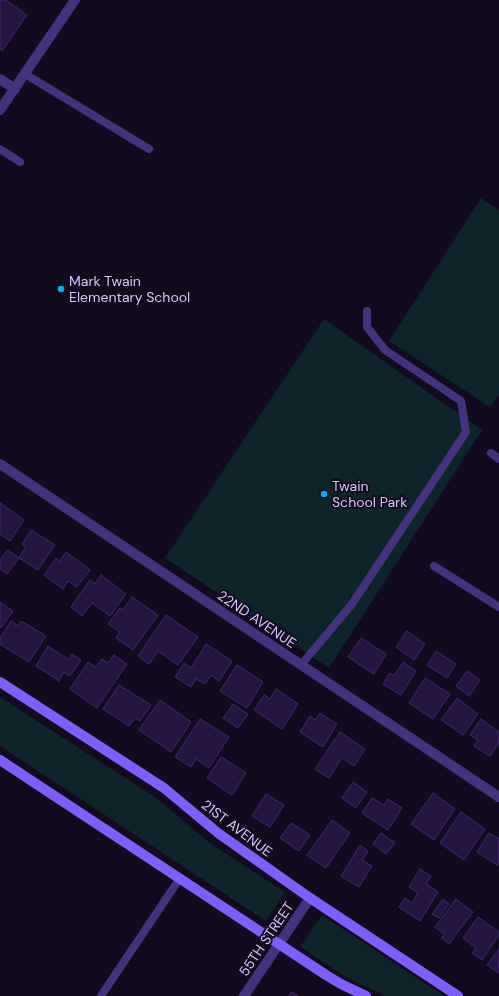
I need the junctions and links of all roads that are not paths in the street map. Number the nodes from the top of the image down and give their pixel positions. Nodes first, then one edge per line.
1 (75, 0) edge
2 (25, 74) junction
3 (0, 79) edge
4 (15, 89) junction
5 (0, 110) edge
6 (0, 149) edge
7 (149, 149) dead end
8 (20, 162) dead end
9 (367, 311) dead end
10 (491, 453) dead end
11 (499, 459) edge
12 (0, 464) edge
13 (434, 566) dead end
14 (499, 607) edge
15 (301, 665) junction
16 (0, 682) edge
17 (0, 760) edge
18 (499, 797) edge
19 (180, 878) junction
20 (310, 898) junction
21 (280, 944) junction
22 (101, 996) edge
23 (244, 996) edge
24 (366, 996) edge
25 (458, 996) edge

1 - 2 street
2 - 4 street
2 - 7 lane
3 - 4 street
4 - 5 street
6 - 8 lane
9 - 15 lane
10 - 11 lane
12 - 15 street, 22ND AVENUE
13 - 14 lane
15 - 18 street, 22ND AVENUE
16 - 20 street, 21ST AVENUE
17 - 19 street
19 - 21 street
19 - 22 lane
20 - 21 street, 55TH STREET
20 - 25 street, 21ST AVENUE
21 - 23 street, 55TH STREET
21 - 24 street

